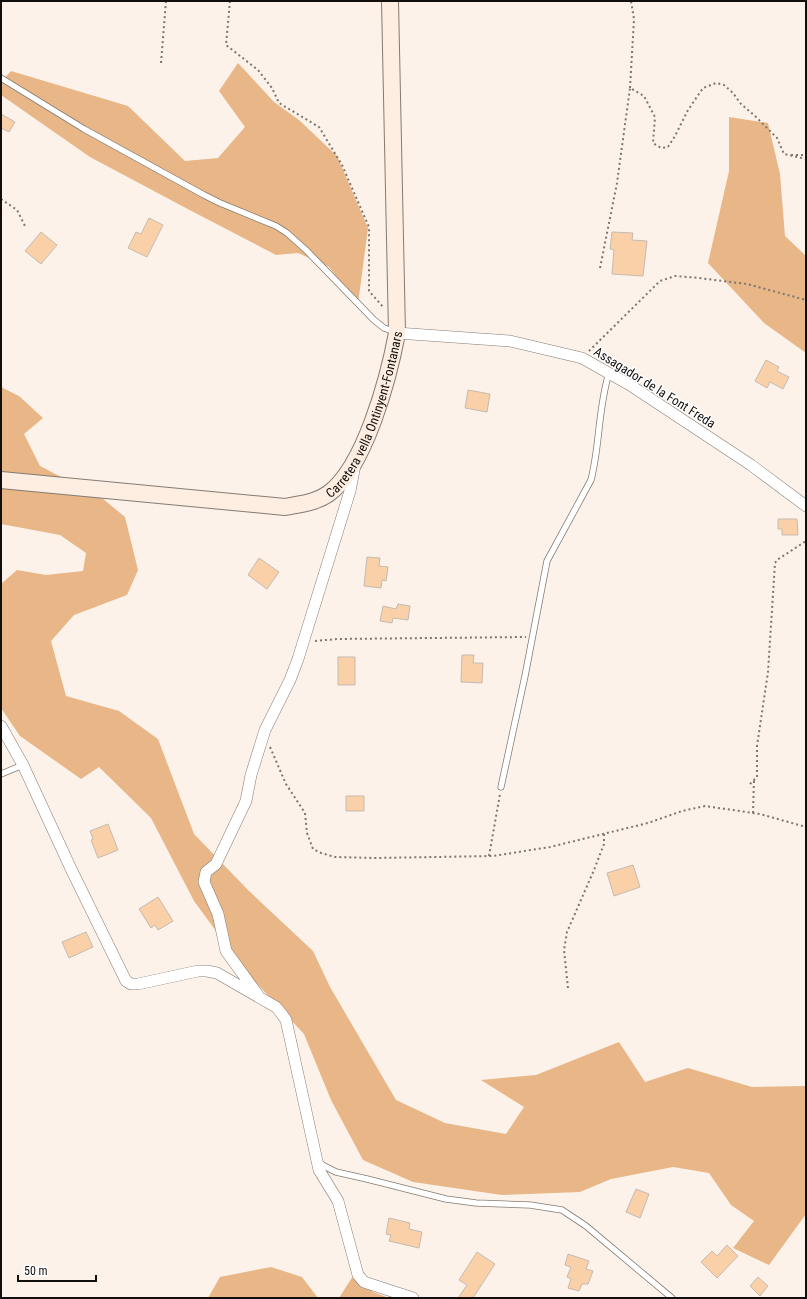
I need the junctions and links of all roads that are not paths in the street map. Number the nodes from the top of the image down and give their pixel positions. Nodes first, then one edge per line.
1 (390, 1) edge
2 (1, 78) edge
3 (397, 326) junction
4 (609, 373) junction
5 (357, 458) junction
6 (1, 480) edge
7 (806, 506) edge
8 (1, 726) edge
9 (23, 765) junction
10 (1, 774) edge
11 (501, 787) road end
12 (260, 998) junction
13 (316, 1158) junction
14 (413, 1298) edge
15 (672, 1298) edge

1 - 3 street, Carretera vella Ontinyent-Fontanars
2 - 3 lane
3 - 4 street, Assagador de la Font Freda
3 - 5 street, Carretera vella Ontinyent-Fontanars
4 - 7 street, Assagador de la Font Freda
4 - 11 lane
5 - 6 street, Carretera vella Ontinyent-Fontanars
5 - 12 street
8 - 9 street
9 - 10 lane
9 - 12 street
12 - 13 street
13 - 14 street
13 - 15 lane

